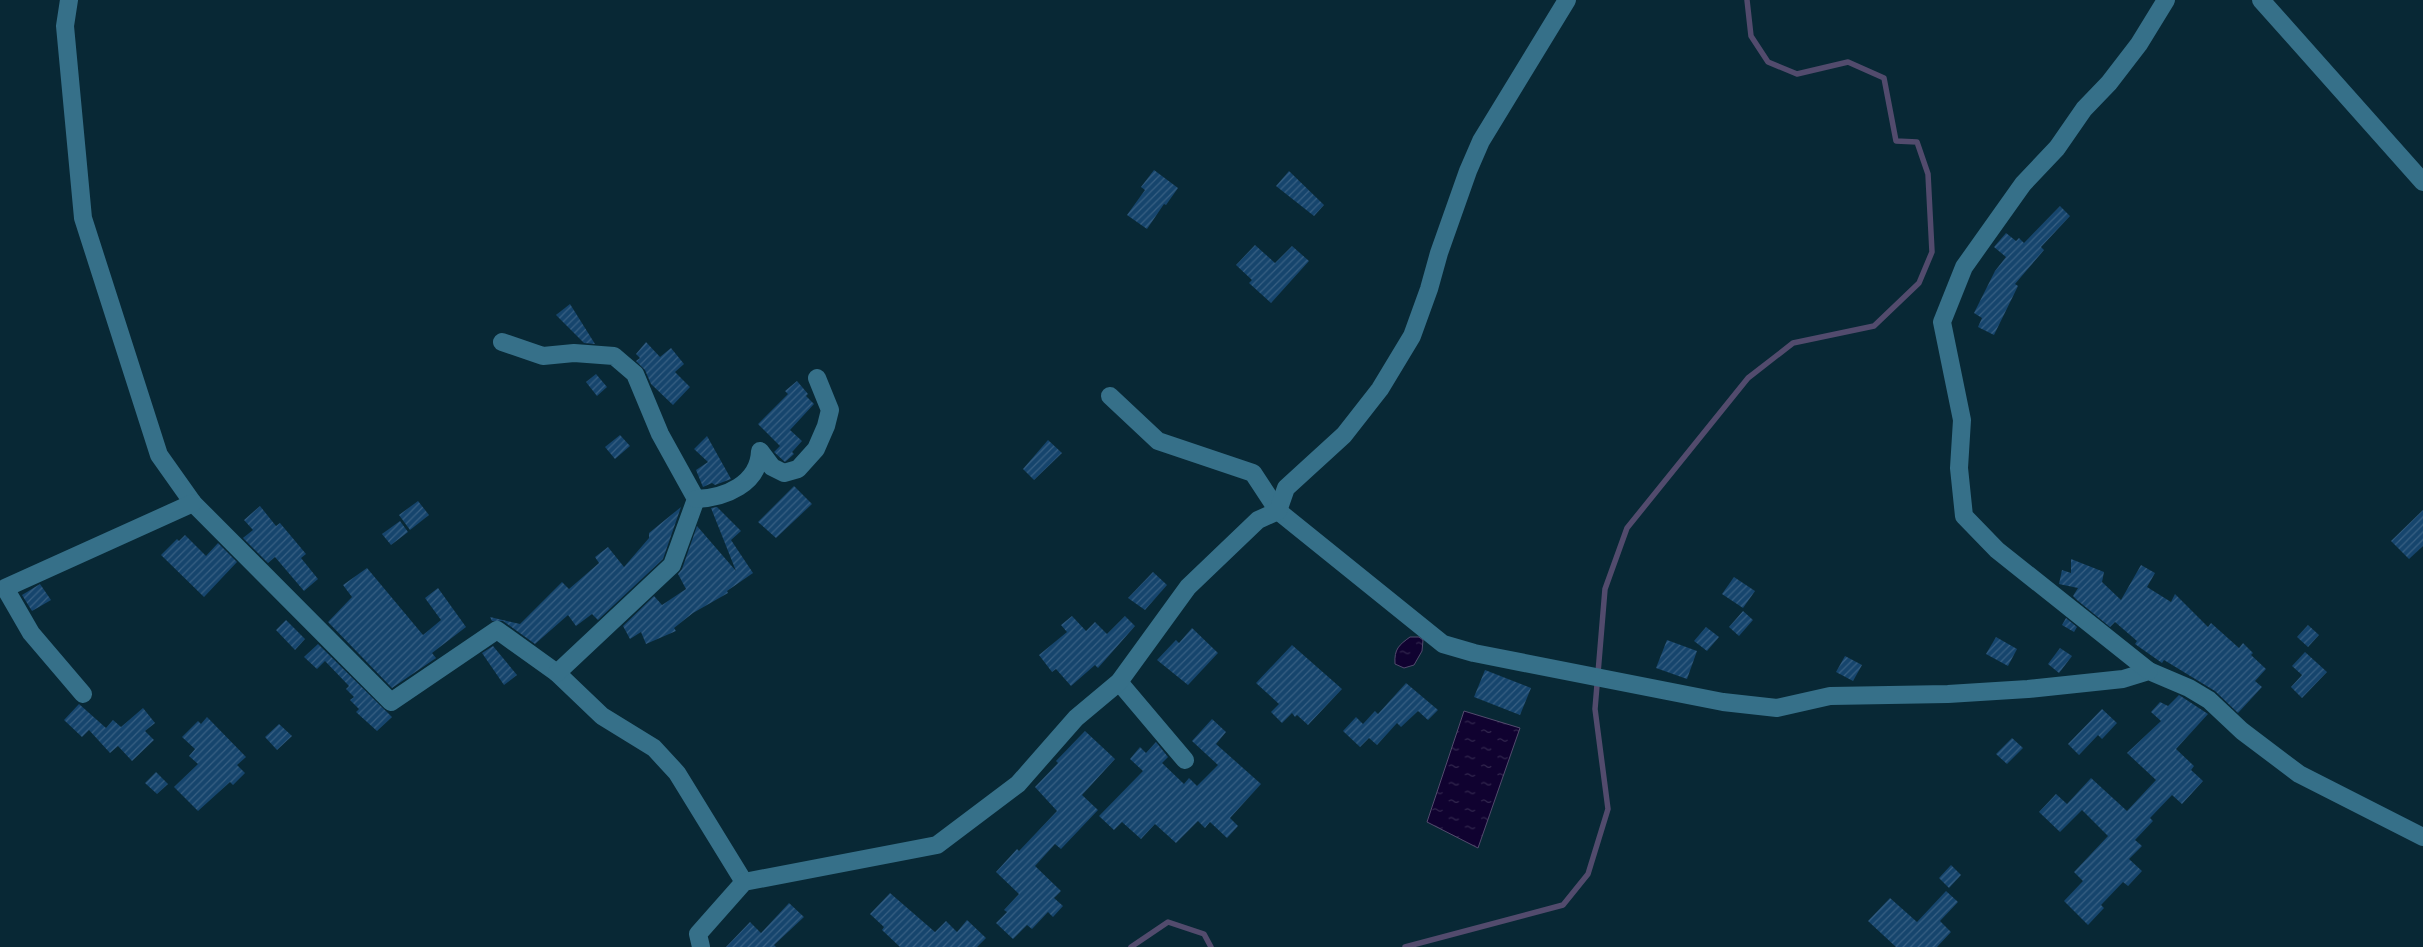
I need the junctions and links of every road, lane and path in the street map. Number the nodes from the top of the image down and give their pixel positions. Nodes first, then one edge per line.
1 (69, 0) edge
2 (1567, 0) edge
3 (2166, 0) edge
4 (2261, 0) edge
5 (2423, 182) edge
6 (502, 342) dead end
7 (817, 378) dead end
8 (1110, 396) dead end
9 (696, 499) junction
10 (193, 503) junction
11 (1278, 511) junction
12 (2149, 671) junction
13 (557, 673) junction
14 (1119, 682) junction
15 (84, 694) dead end
16 (1185, 760) dead end
17 (2423, 837) edge
18 (744, 882) junction
19 (701, 947) edge

1 - 10 street
2 - 11 street
3 - 12 street
4 - 5 street
6 - 9 street
7 - 9 street
8 - 11 street
9 - 13 street
10 - 13 street
10 - 15 street
11 - 12 street
11 - 14 street
12 - 17 street
13 - 18 street
14 - 16 street
14 - 18 street
18 - 19 street

